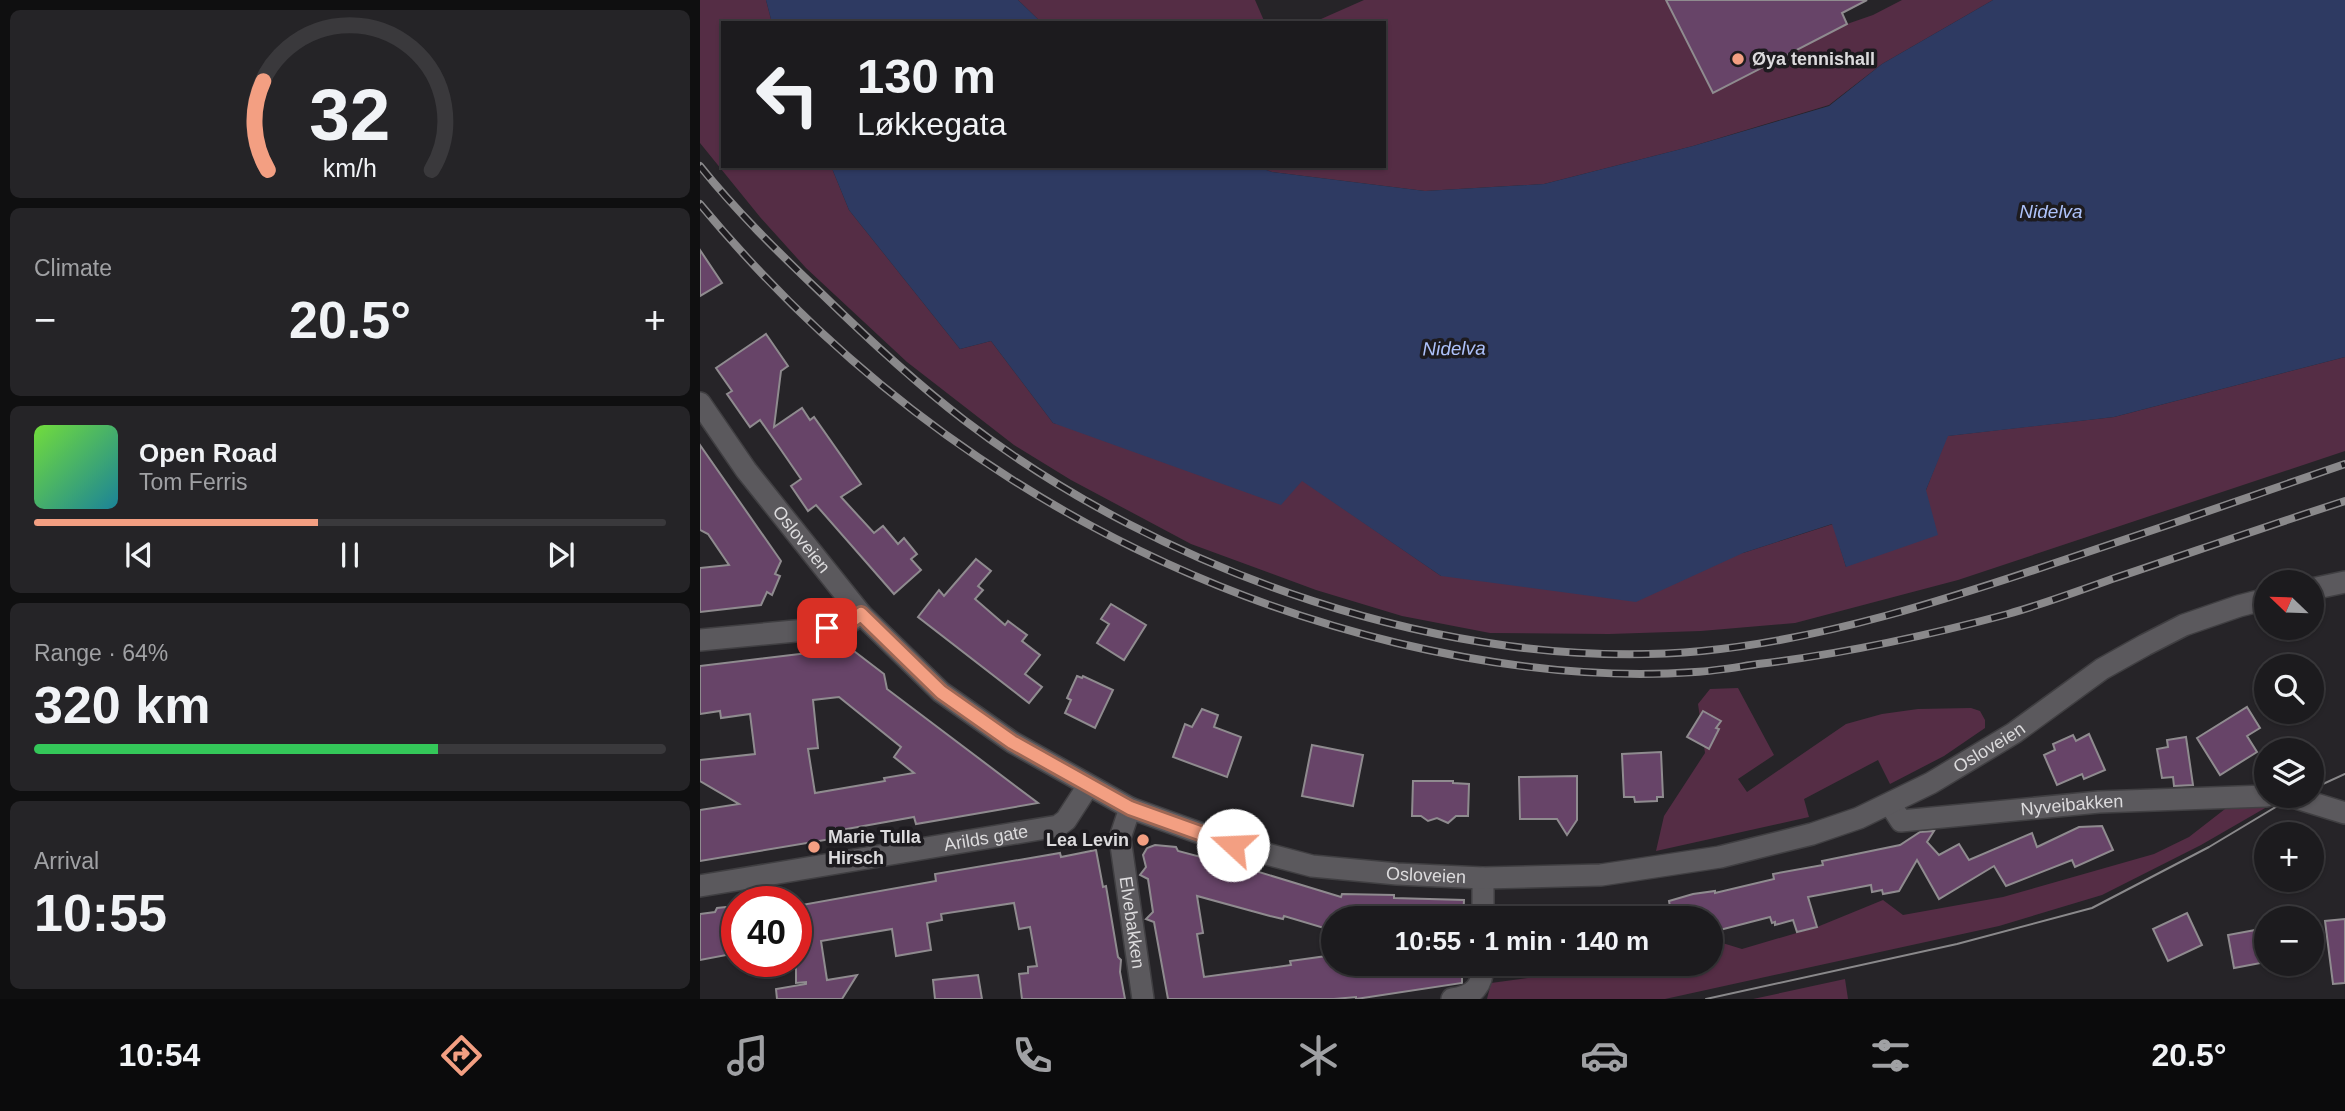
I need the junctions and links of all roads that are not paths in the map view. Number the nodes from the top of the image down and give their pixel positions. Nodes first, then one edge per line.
1 (700, 403) edge
2 (2345, 582) edge
3 (2324, 586) edge
4 (2254, 602) edge
5 (861, 614) junction
6 (700, 640) edge
7 (1088, 786) junction
8 (2254, 796) edge
9 (1890, 804) junction
10 (2324, 807) edge
11 (1130, 808) junction
12 (2345, 813) edge
13 (1483, 878) junction
14 (700, 886) edge
15 (1483, 906) edge
16 (1483, 976) edge
17 (1143, 999) edge
18 (1452, 999) edge

1 - 5 street, Osloveien
2 - 3 street
4 - 9 street, Osloveien
5 - 6 street
5 - 7 street, Osloveien
7 - 11 street, Osloveien
7 - 14 street, Arilds gate
8 - 9 street, Nyveibakken
9 - 13 street, Osloveien
10 - 12 street
11 - 13 street, Osloveien
11 - 17 street, Elvebakken
13 - 15 street
16 - 18 street

